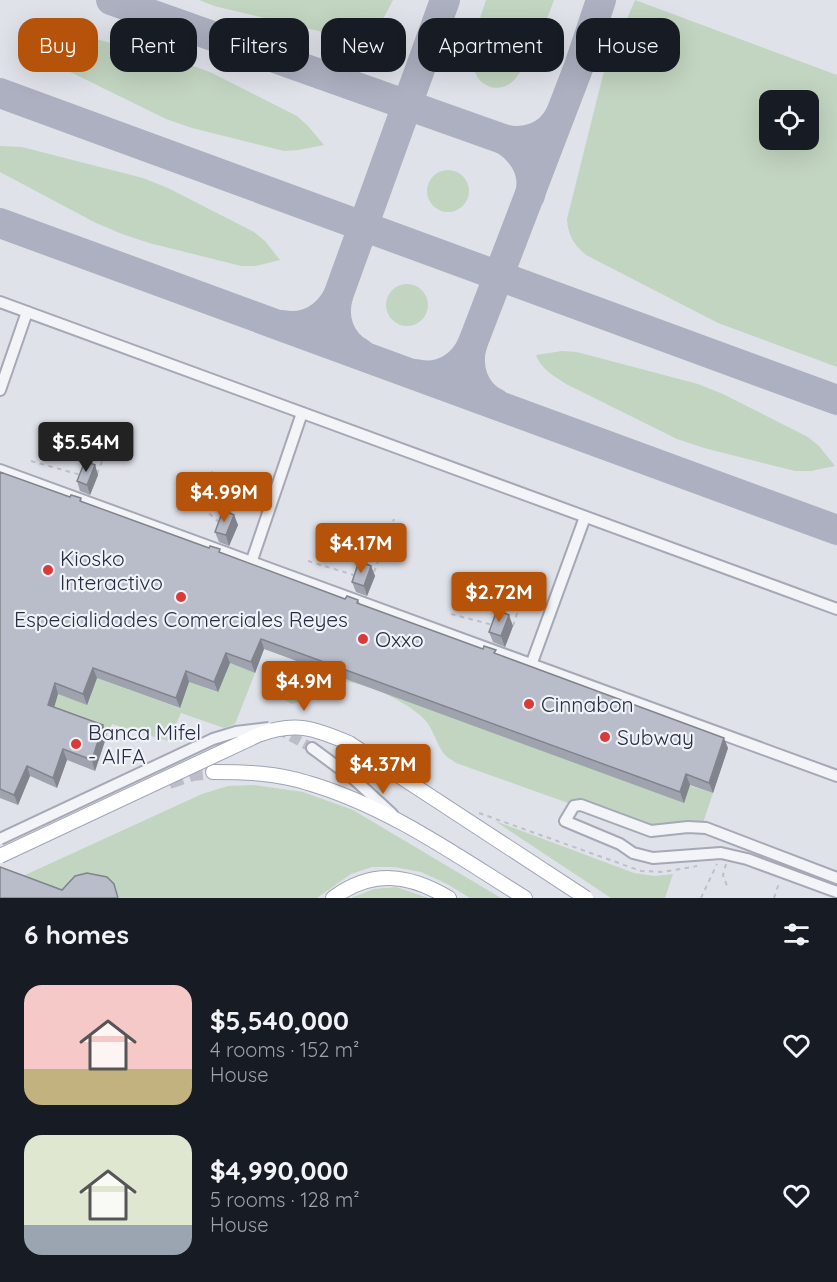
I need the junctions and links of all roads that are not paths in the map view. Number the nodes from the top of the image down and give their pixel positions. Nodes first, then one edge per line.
1 (0, 302) edge
2 (27, 312) junction
3 (0, 390) edge
4 (302, 413) junction
5 (0, 470) edge
6 (585, 516) junction
7 (251, 562) junction
8 (837, 609) edge
9 (531, 665) junction
10 (278, 727) junction
11 (312, 748) tunnel mouth
12 (213, 771) tunnel mouth
13 (837, 776) edge
14 (398, 820) junction
15 (0, 839) edge
16 (0, 856) edge
17 (837, 878) edge
18 (837, 892) edge
19 (333, 898) edge
20 (449, 898) edge
21 (525, 898) edge
22 (586, 898) edge

1 - 2 lane
2 - 3 lane
2 - 4 lane
4 - 6 lane
4 - 7 lane
5 - 7 lane
6 - 8 lane
6 - 9 lane
7 - 9 lane
9 - 13 lane
10 - 15 lane, bridge
10 - 16 main road, bridge
10 - 22 main road, bridge
11 - 14 lane
12 - 14 main road
14 - 21 main road
17 - 18 lane
19 - 20 main road

